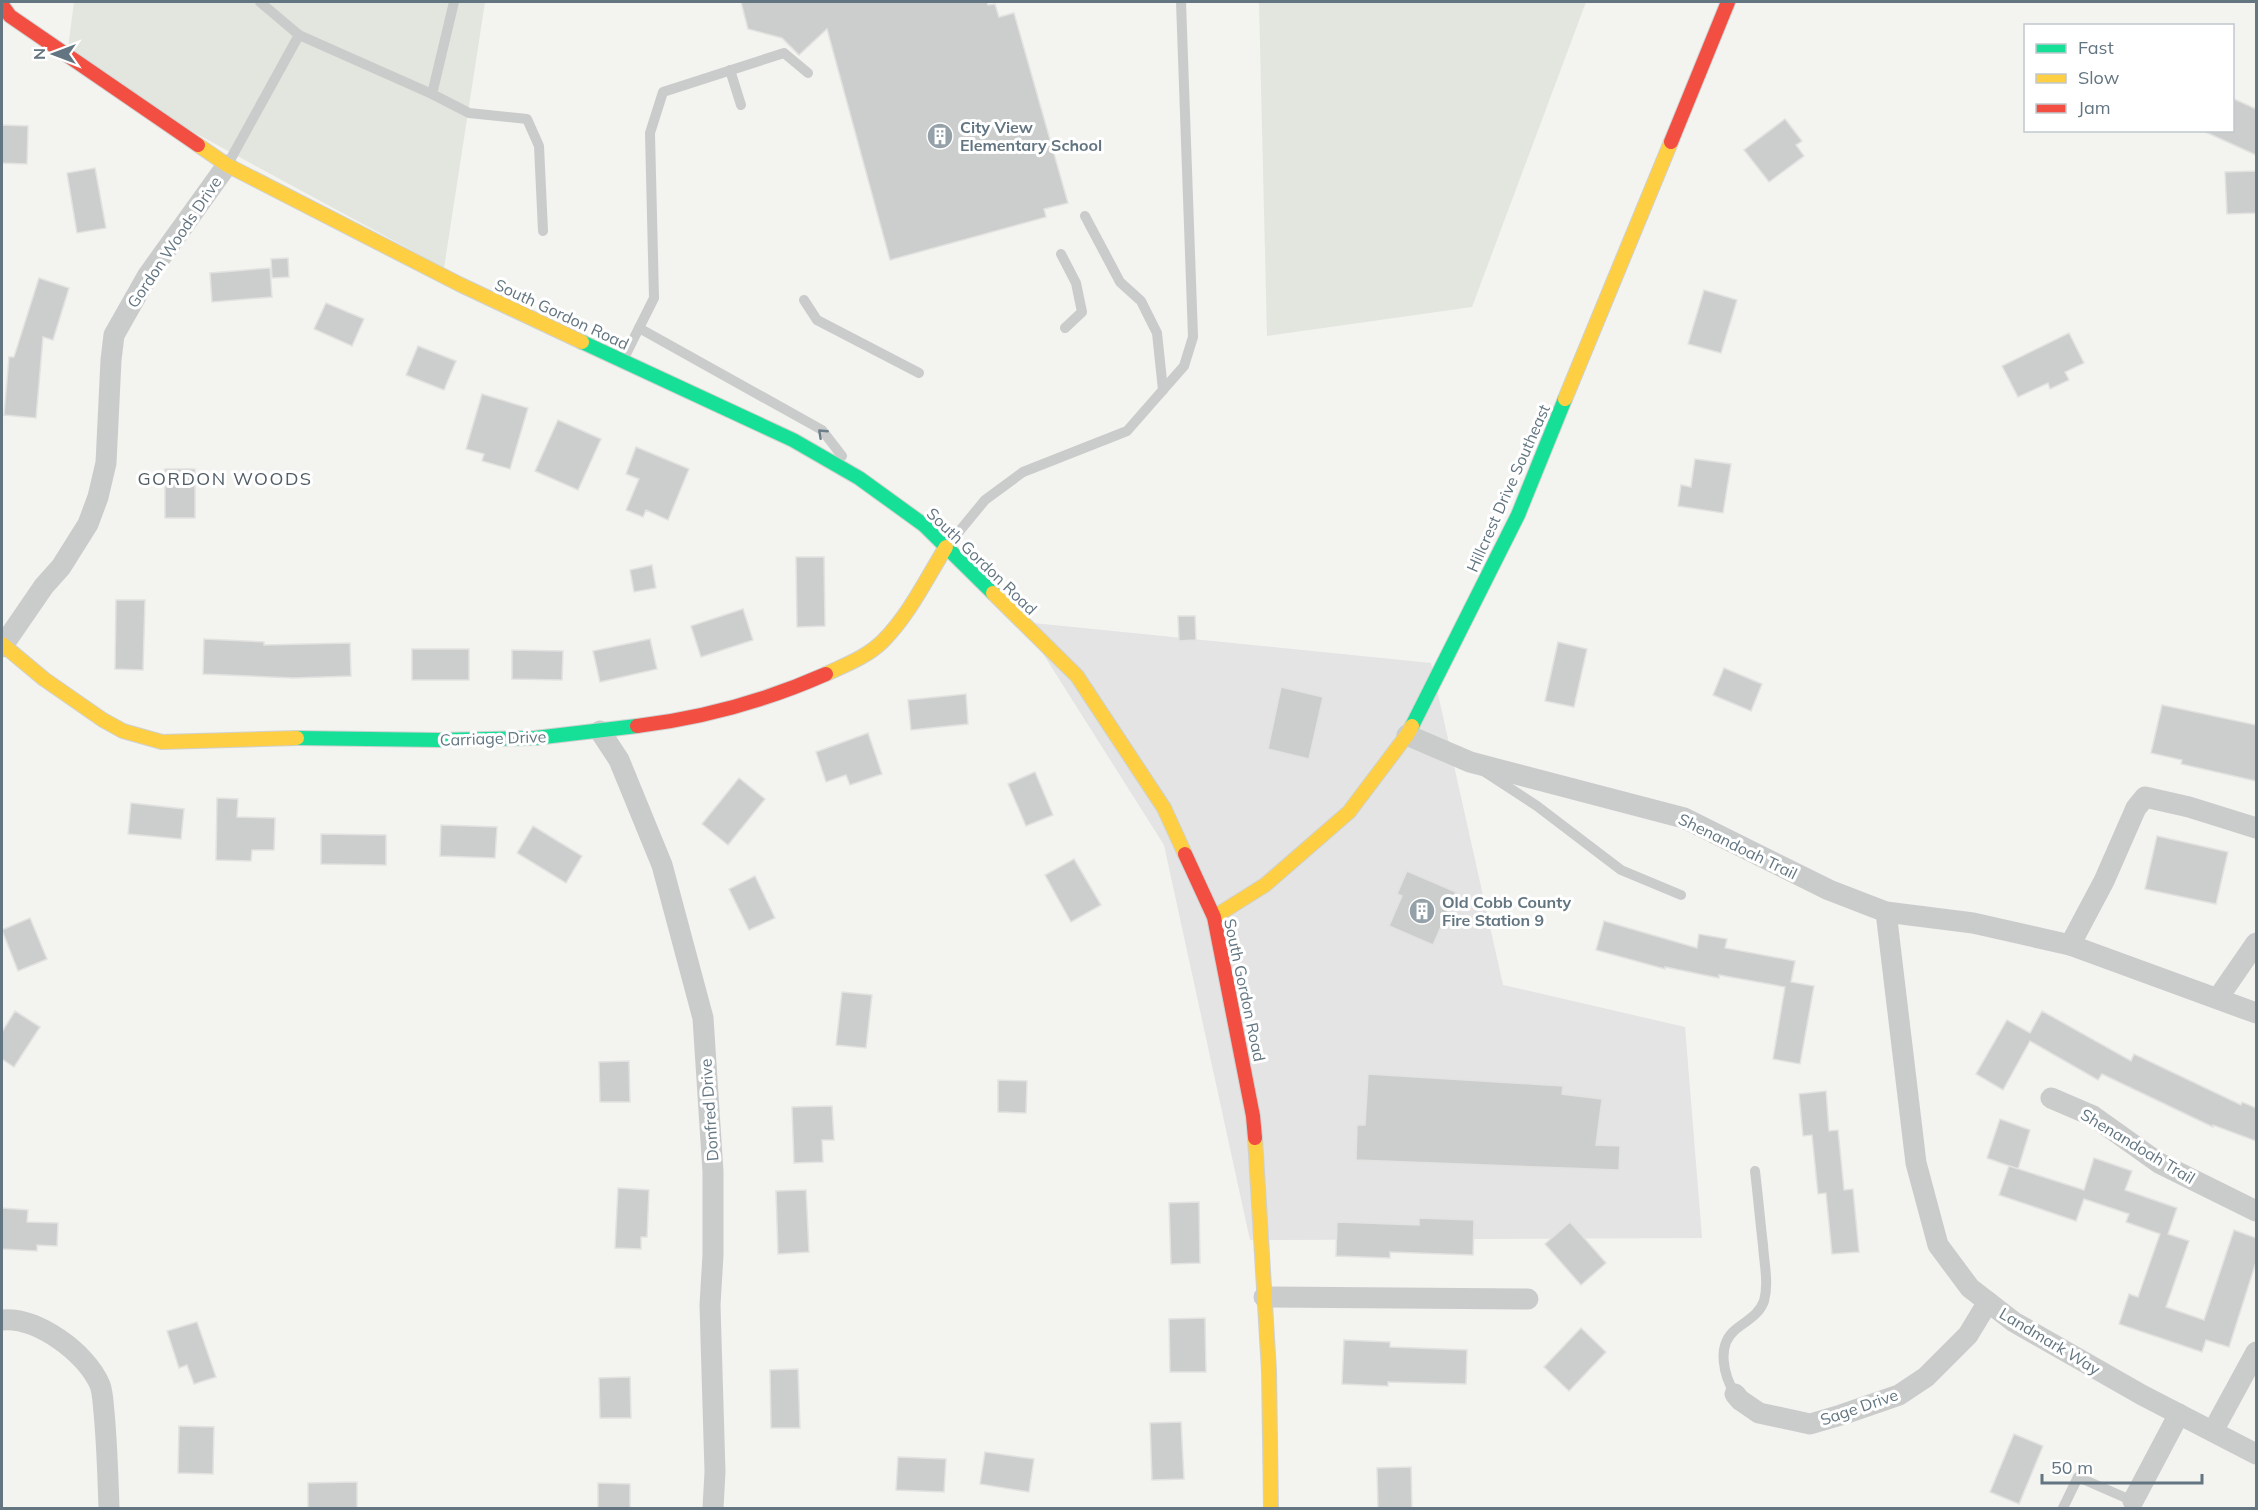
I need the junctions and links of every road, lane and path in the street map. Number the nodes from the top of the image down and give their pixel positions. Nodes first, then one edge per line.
1 (260, 2) edge
2 (454, 2) edge
3 (1181, 2) edge
4 (1728, 2) edge
5 (4, 14) edge
6 (299, 35) junction
7 (730, 70) junction
8 (808, 73) dead end
9 (432, 94) junction
10 (741, 105) dead end
11 (227, 165) junction
12 (1085, 216) dead end
13 (543, 231) dead end
14 (1061, 254) dead end
15 (804, 300) dead end
16 (639, 328) junction
17 (1065, 328) dead end
18 (623, 361) junction
19 (919, 373) dead end
20 (1163, 390) junction
21 (858, 478) junction
22 (946, 547) junction
23 (2, 646) edge
24 (600, 731) junction
25 (1407, 735) junction
26 (1470, 762) junction
27 (2256, 828) edge
28 (1681, 895) dead end
29 (1886, 912) junction
30 (1214, 917) junction
31 (2256, 943) edge
32 (2070, 945) junction
33 (2218, 998) junction
34 (2256, 1012) edge
35 (2051, 1098) dead end
36 (1755, 1171) dead end
37 (2256, 1211) edge
38 (1264, 1297) junction
39 (1528, 1299) dead end
40 (1988, 1302) junction
41 (2, 1320) edge
42 (2256, 1352) edge
43 (1735, 1394) joint
44 (2179, 1414) junction
45 (2213, 1431) junction
46 (2256, 1454) edge
47 (2131, 1505) edge
48 (109, 1509) edge
49 (713, 1509) edge
50 (1271, 1509) edge
51 (2063, 1509) edge

1 - 6 lane
2 - 9 lane
3 - 20 lane
4 - 25 street, Hillcrest Drive Southeast
5 - 11 street, South Gordon Road
6 - 9 lane
6 - 11 lane
7 - 8 lane
7 - 10 lane
7 - 16 lane
9 - 13 lane
11 - 18 street, South Gordon Road
11 - 23 street, Gordon Woods Drive
12 - 20 lane
14 - 17 lane
15 - 19 lane
16 - 18 lane
21 -> 16 lane
18 - 21 street, South Gordon Road
20 - 22 lane
21 - 22 street, South Gordon Road
22 - 24 street, Carriage Drive
22 - 30 street, South Gordon Road
23 - 24 street, Carriage Drive
24 - 49 street, Donfred Drive
25 - 26 street, Shenandoah Trail
25 - 30 street, Hillcrest Drive Southeast
26 - 28 lane
26 - 29 street, Shenandoah Trail
27 - 32 street
29 - 32 street, Shenandoah Trail
29 - 40 street, Landmark Way
30 - 38 street, South Gordon Road
31 - 33 street
32 - 33 street, Shenandoah Trail
33 - 34 street, Shenandoah Trail
35 - 37 street, Shenandoah Trail
36 - 43 lane
38 - 39 street
38 - 50 street, South Gordon Road
40 - 43 street, Sage Drive
40 - 44 street, Landmark Way
41 - 48 street
42 - 45 street
44 - 45 street, Landmark Way
44 - 47 street
45 - 46 street, Landmark Way
47 - 51 lane

